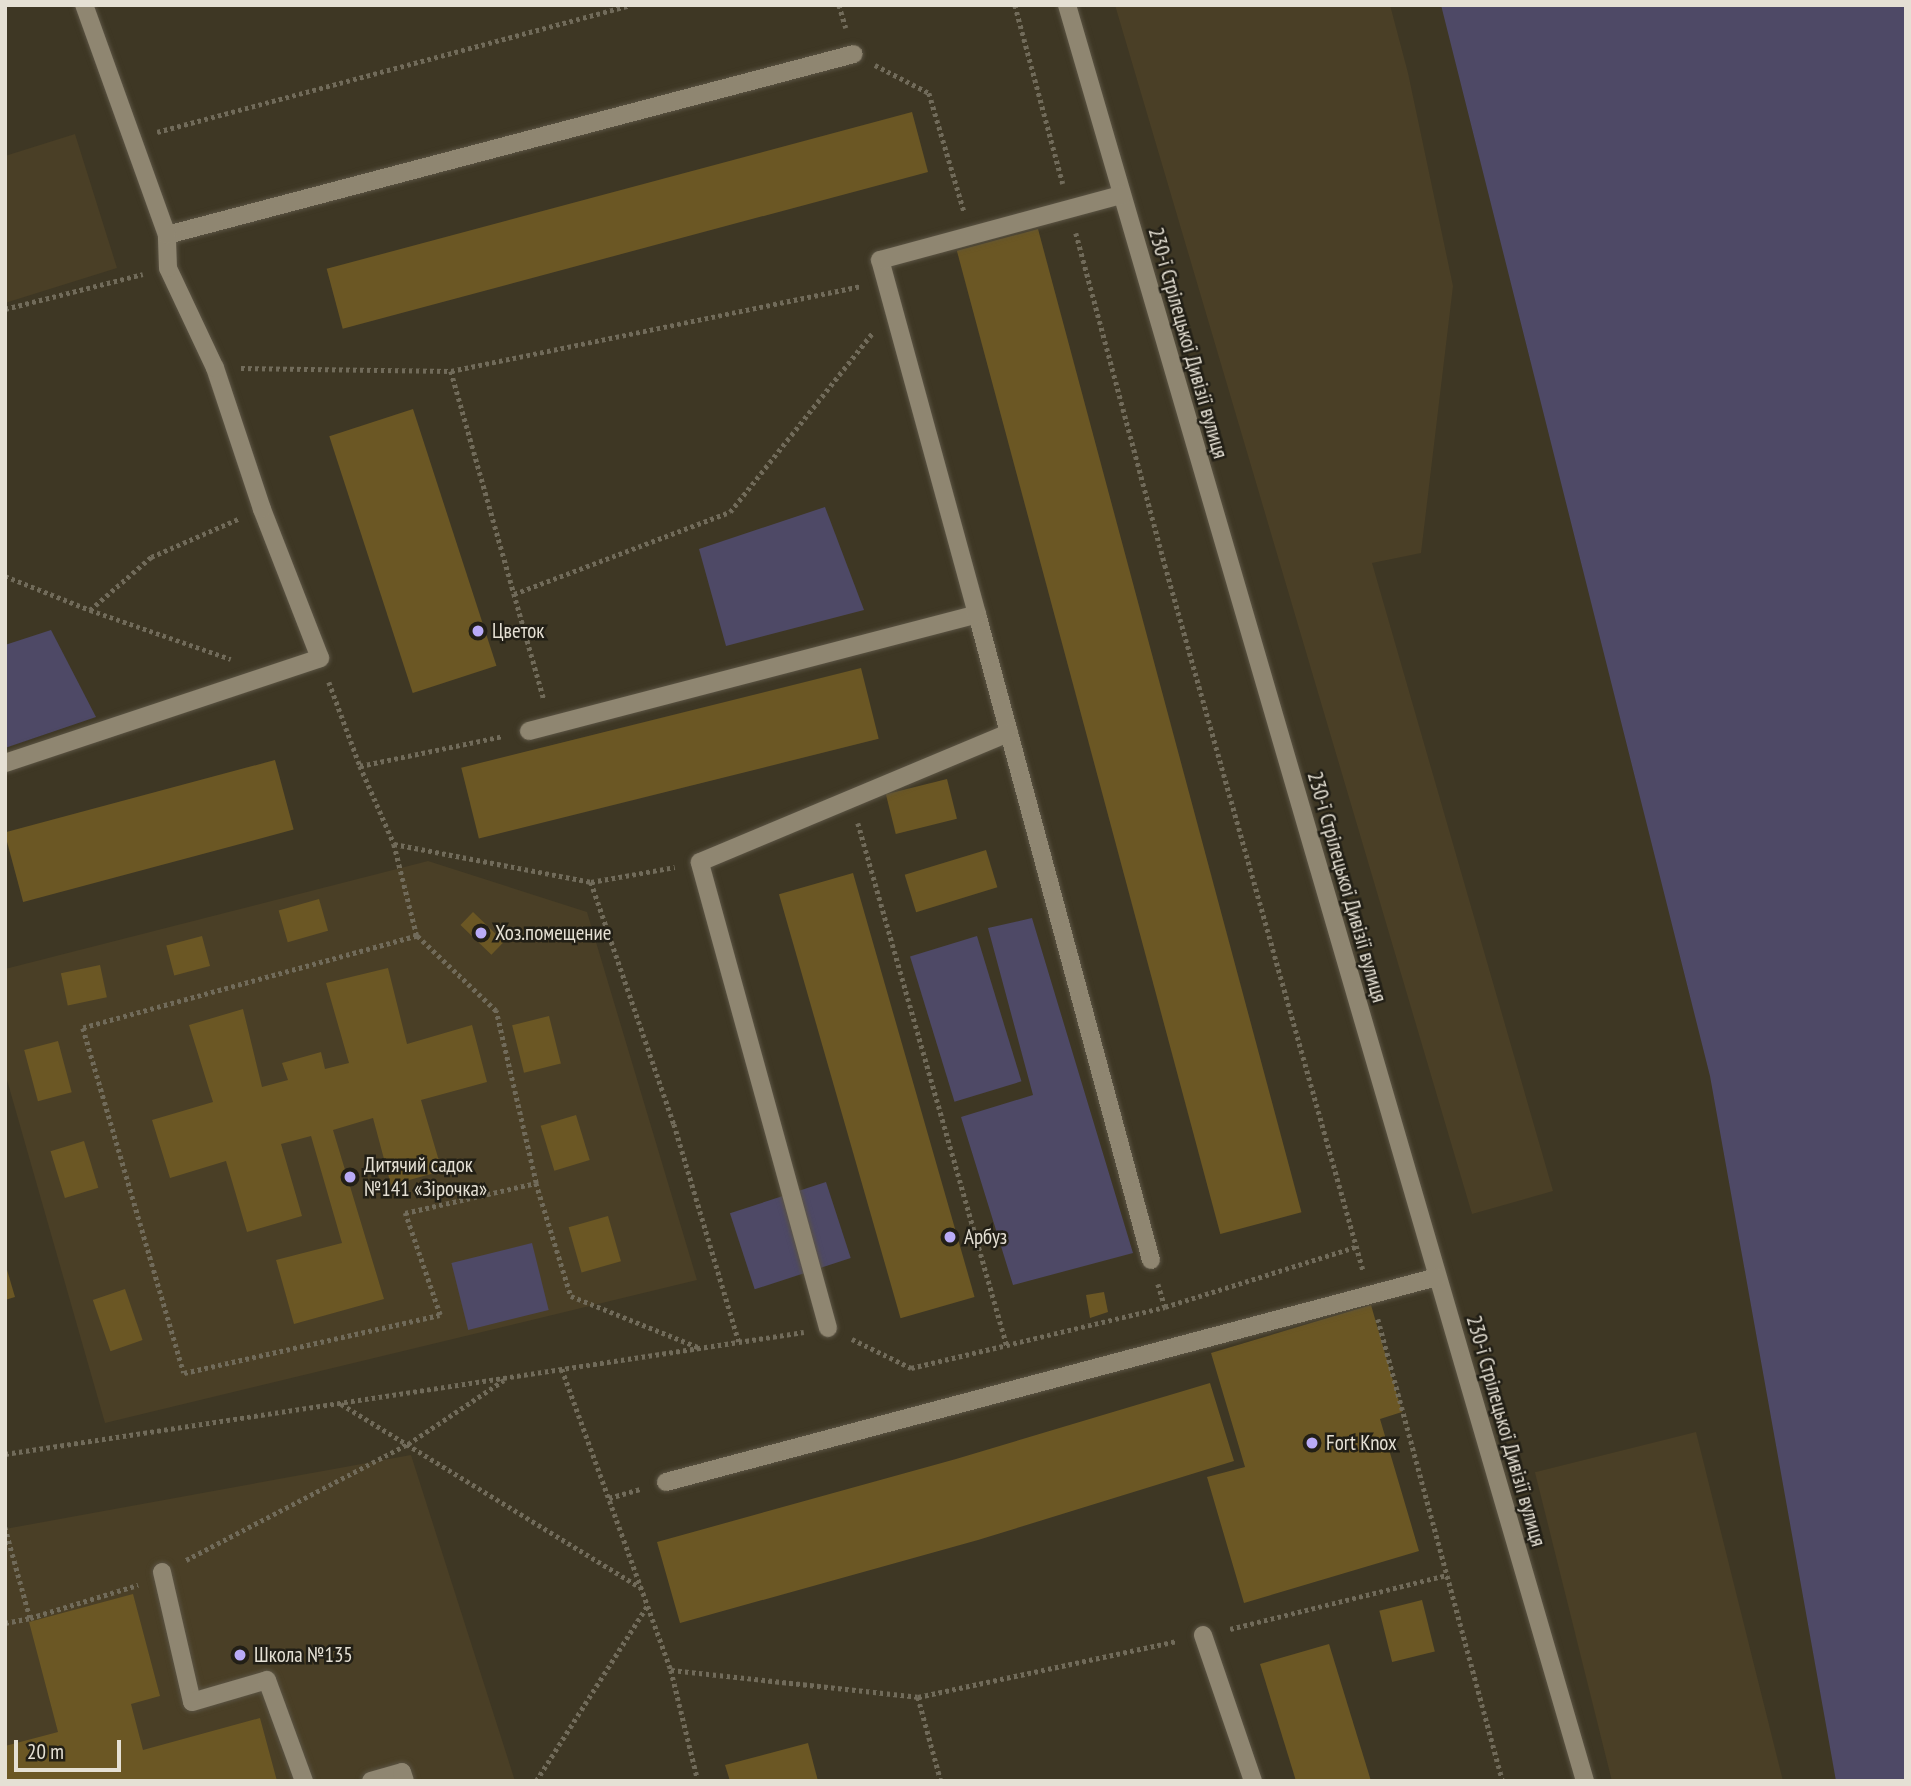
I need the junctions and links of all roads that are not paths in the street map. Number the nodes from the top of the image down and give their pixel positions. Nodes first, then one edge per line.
1 (84, 5) edge
2 (1067, 5) edge
3 (854, 54) road end
4 (1121, 195) junction
5 (167, 235) junction
6 (977, 614) junction
7 (529, 731) road end
8 (1009, 733) junction
9 (5, 763) edge
10 (1151, 1260) dead end
11 (1437, 1277) junction
12 (828, 1328) road end
13 (666, 1482) road end
14 (162, 1572) road end
15 (1203, 1635) dead end
16 (304, 1781) edge
17 (371, 1781) edge
18 (405, 1781) edge
19 (1253, 1781) edge
20 (1585, 1781) edge

1 - 5 street
2 - 4 street, 230-ї Стрілецької Дивізії вулиця
3 - 5 street
4 - 6 street
4 - 11 street, 230-ї Стрілецької Дивізії вулиця
5 - 9 street
6 - 7 street
6 - 8 street
8 - 10 street
8 - 12 street
11 - 13 street
11 - 20 street, 230-ї Стрілецької Дивізії вулиця
14 - 16 street
15 - 19 street
17 - 18 street

